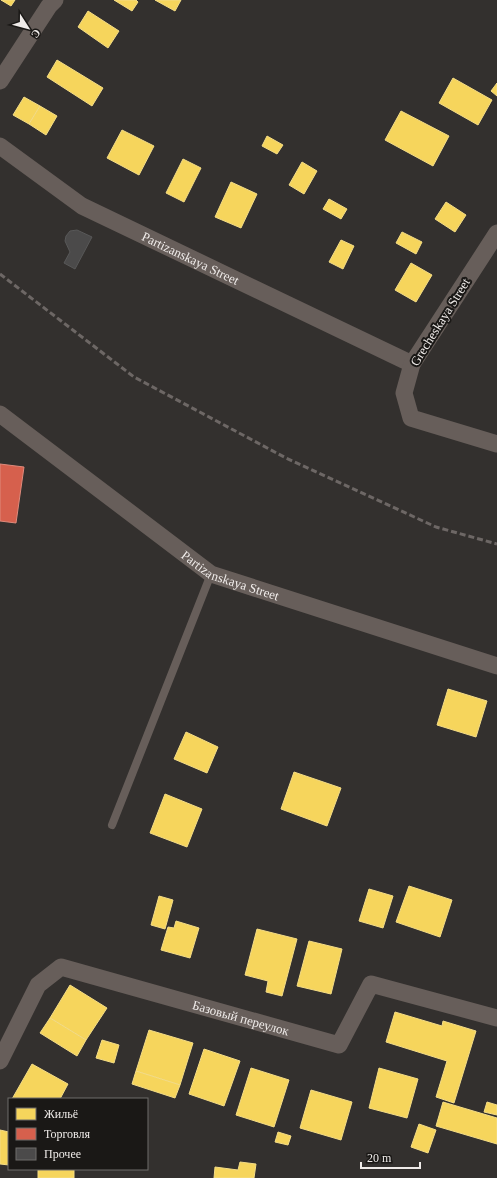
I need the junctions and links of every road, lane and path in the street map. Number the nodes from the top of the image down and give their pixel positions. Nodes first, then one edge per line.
1 (55, 0) edge
2 (0, 81) edge
3 (0, 146) edge
4 (497, 233) edge
5 (412, 364) junction
6 (0, 414) edge
7 (497, 444) edge
8 (211, 574) junction
9 (497, 666) edge
10 (112, 825) dead end
11 (497, 1018) edge
12 (0, 1061) edge

1 - 2 street
3 - 5 street, Partizanskaya Street
4 - 5 street, Grecheskaya Street
5 - 7 street, Grecheskaya Street
6 - 8 street, Partizanskaya Street
8 - 9 street, Partizanskaya Street
8 - 10 lane
11 - 12 street, Базовый переулок

